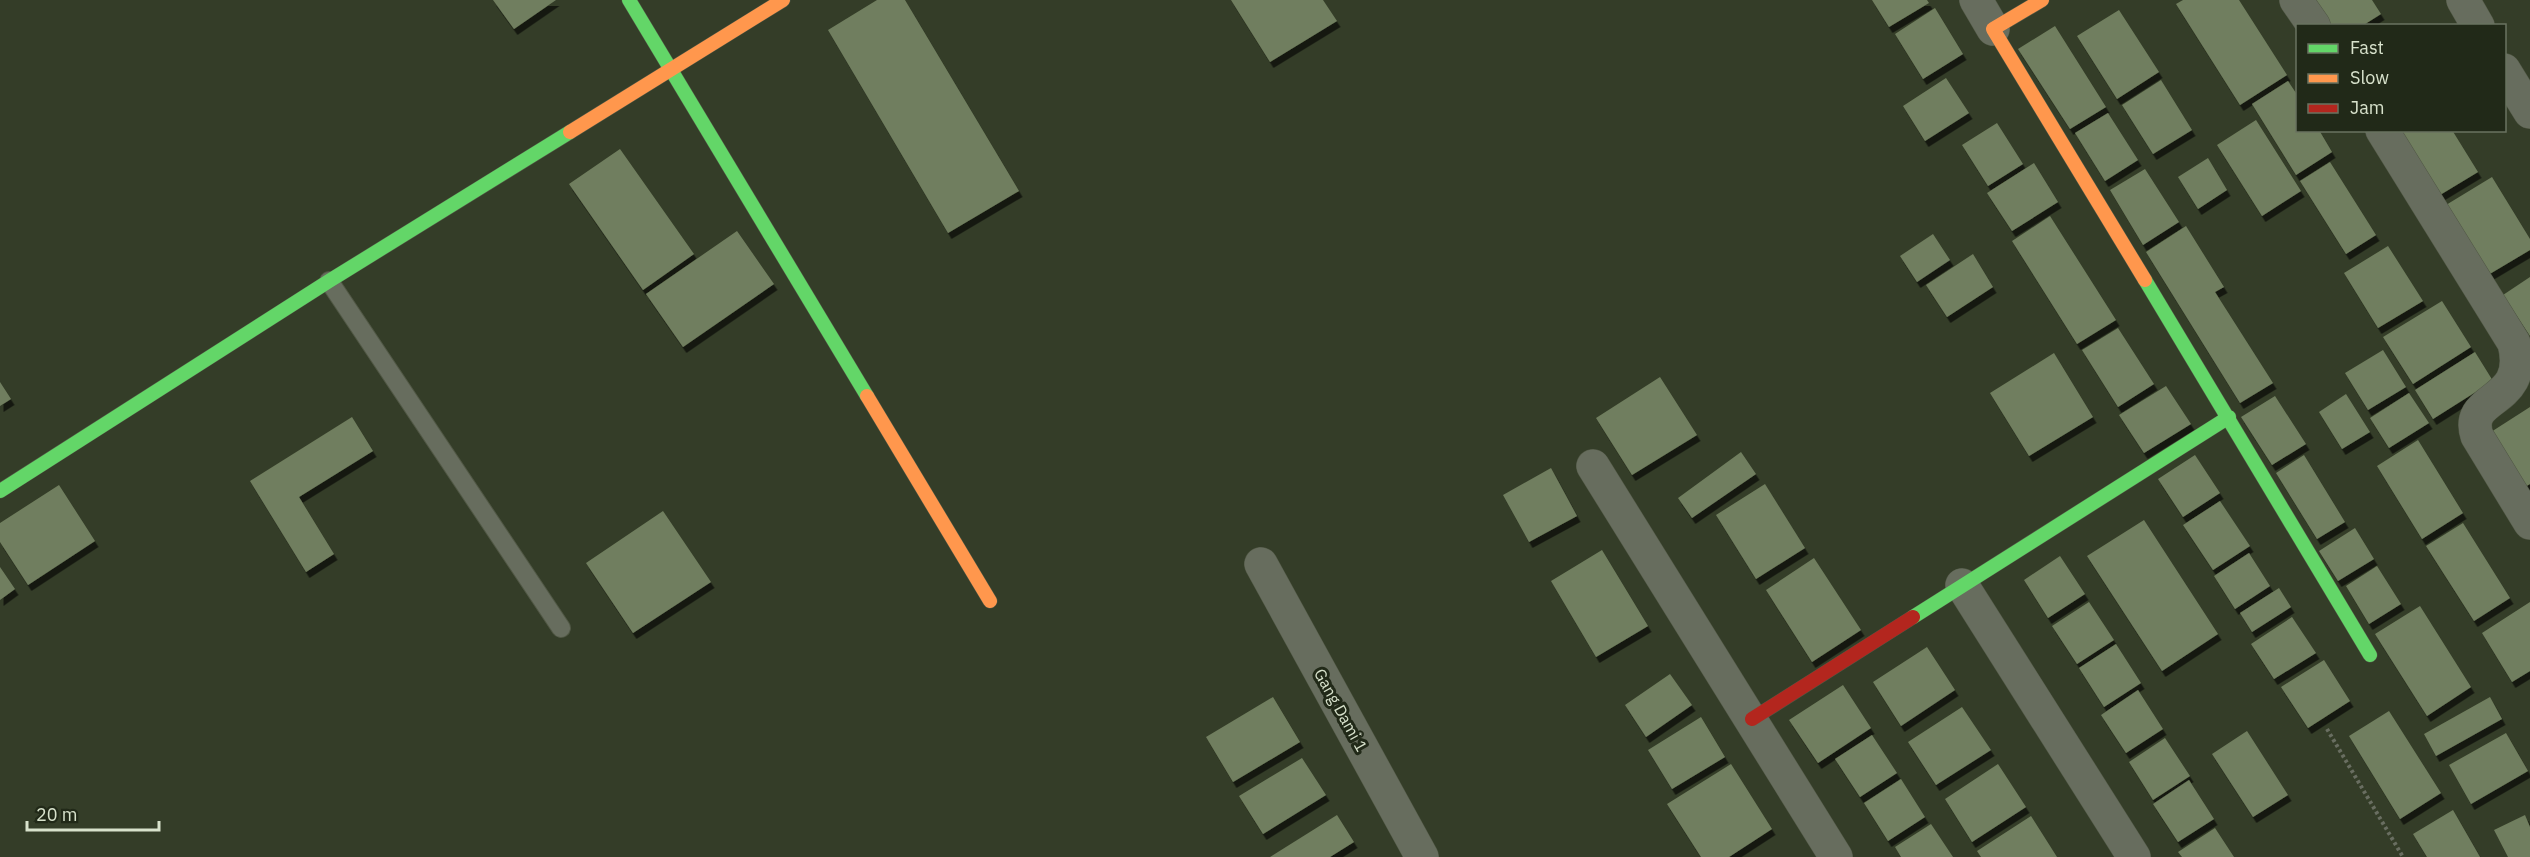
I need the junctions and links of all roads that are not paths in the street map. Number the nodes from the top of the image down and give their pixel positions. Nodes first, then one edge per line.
1 (629, 0) edge
2 (783, 0) edge
3 (1976, 0) edge
4 (2042, 0) edge
5 (2296, 0) edge
6 (2463, 0) edge
7 (2313, 24) edge
8 (2477, 24) edge
9 (1993, 29) junction
10 (671, 70) junction
11 (2506, 72) edge
12 (2530, 112) edge
13 (2383, 132) edge
14 (329, 281) junction
15 (2229, 417) junction
16 (1593, 466) dead end
17 (0, 491) edge
18 (2530, 523) edge
19 (1261, 564) dead end
20 (1962, 585) junction
21 (990, 601) dead end
22 (561, 628) dead end
23 (2370, 655) dead end
24 (1752, 719) junction
25 (1422, 857) edge
26 (1836, 857) edge
27 (2134, 857) edge

1 - 10 street
2 - 10 street
3 - 9 street
4 - 9 street
5 - 7 street
6 - 8 street
9 - 15 street
10 - 14 street
10 - 21 street
11 - 12 street
13 - 18 street
14 - 17 street
14 - 22 lane
15 - 20 street
15 - 23 street
16 - 24 street
19 - 25 street, Gang Dami 1
20 - 24 street
20 - 27 street
24 - 26 street

